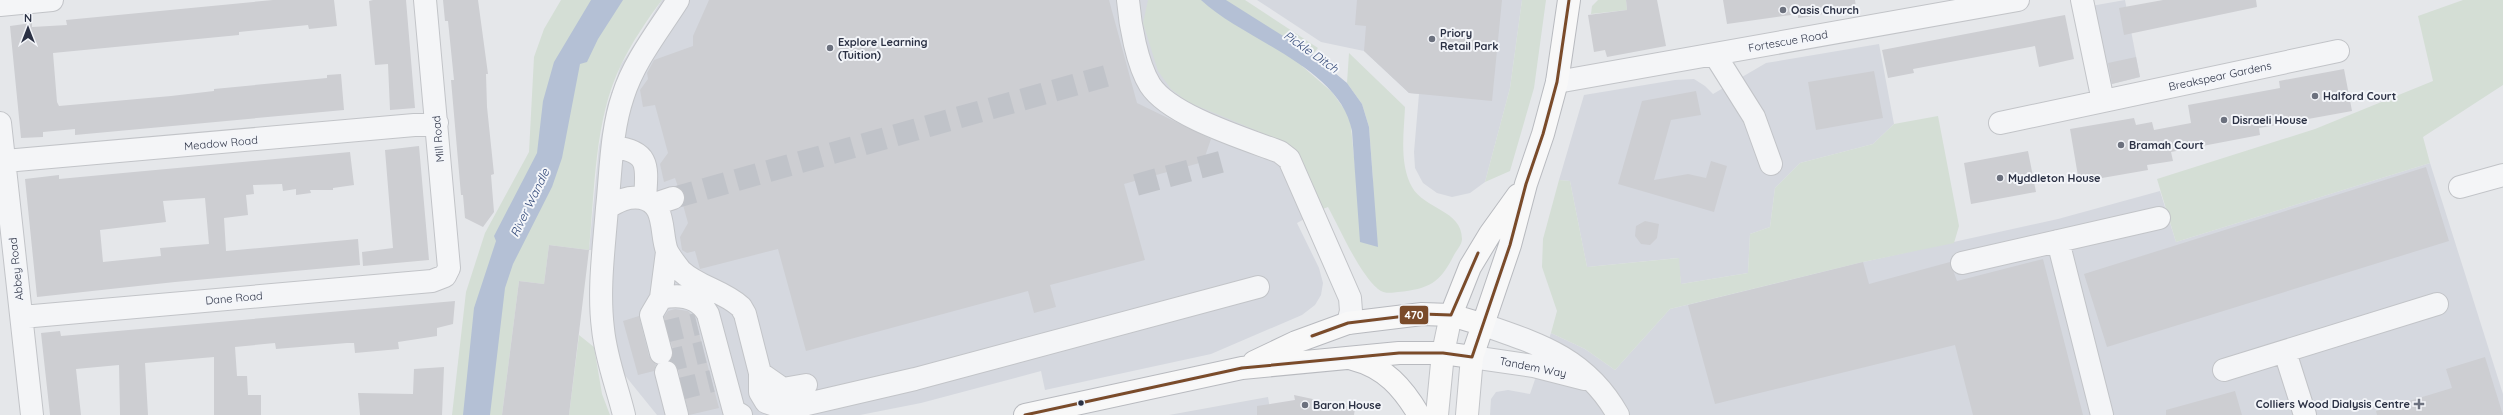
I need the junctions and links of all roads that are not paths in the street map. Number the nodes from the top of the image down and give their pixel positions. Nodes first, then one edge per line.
1 (52, 0) edge
2 (425, 0) edge
3 (678, 0) edge
4 (1128, 0) edge
5 (1569, 0) edge
6 (2018, 0) edge
7 (2082, 0) edge
8 (0, 5) edge
9 (2338, 51) dead end
10 (1716, 54) junction
11 (1558, 82) junction
12 (2103, 101) junction
13 (0, 122) edge
14 (437, 122) junction
15 (2000, 123) dead end
16 (613, 147) junction
17 (5, 161) junction
18 (1770, 164) dead end
19 (2503, 175) edge
20 (1526, 184) junction
21 (2460, 187) dead end
22 (658, 200) junction
23 (4, 201) edge
24 (607, 208) junction
25 (2159, 218) dead end
26 (2058, 241) junction
27 (667, 252) junction
28 (1962, 263) dead end
29 (445, 276) joint
30 (1258, 287) dead end
31 (661, 298) junction
32 (2437, 304) dead end
33 (1451, 315) junction
34 (22, 317) junction
35 (1348, 323) junction
36 (1481, 324) junction
37 (2285, 352) junction
38 (1443, 353) junction
39 (1472, 357) junction
40 (1348, 358) junction
41 (1320, 362) junction
42 (1242, 368) junction
43 (2224, 370) dead end
44 (760, 373) junction
45 (1593, 382) junction
46 (806, 385) dead end
47 (618, 393) junction
48 (727, 399) edge
49 (781, 412) edge
50 (32, 415) edge
51 (624, 415) edge
52 (634, 415) edge
53 (677, 415) edge
54 (1025, 415) edge
55 (1419, 415) edge
56 (1437, 415) edge
57 (1468, 415) edge
58 (1618, 415) edge
59 (2102, 415) edge
60 (2305, 415) edge

1 - 8 street
2 - 14 street, Mill Road
3 - 16 street
4 - 35 street
5 - 11 main road
6 - 10 street, Fortescue Road
7 - 12 street
9 - 12 street, Breakspear Gardens
10 - 11 street, Fortescue Road
10 - 18 street
11 - 20 main road
12 - 15 street, Breakspear Gardens
13 - 17 street, Abbey Road
14 - 17 street, Meadow Road
14 - 29 street, Mill Road
16 - 22 street
16 - 24 street
17 - 23 street, Abbey Road
19 - 21 street
20 - 33 main road
20 - 36 main road
22 - 24 street
22 - 27 street
23 - 34 street, Abbey Road
24 - 47 street
25 - 26 street
26 - 28 street
26 - 59 street
27 - 31 street
27 - 44 street
29 - 34 street, Dane Road
30 - 49 street
31 - 48 street
31 - 53 street
32 - 37 street
33 - 35 main road
33 - 36 main road
33 - 38 main road
34 - 50 street, Abbey Road
35 - 41 main road
35 - 42 main road
36 - 39 main road
36 - 45 street, Tandem Way
37 - 43 street
37 - 60 street
38 - 39 main road
38 - 40 main road
38 - 56 main road
39 - 45 street, Tandem Way
39 - 57 main road
40 - 41 main road
40 - 55 main road
41 - 42 main road
42 - 54 main road
44 - 46 street
44 - 48 street
44 - 49 street
45 - 58 street, Tandem Way
47 - 51 street
47 - 52 street

